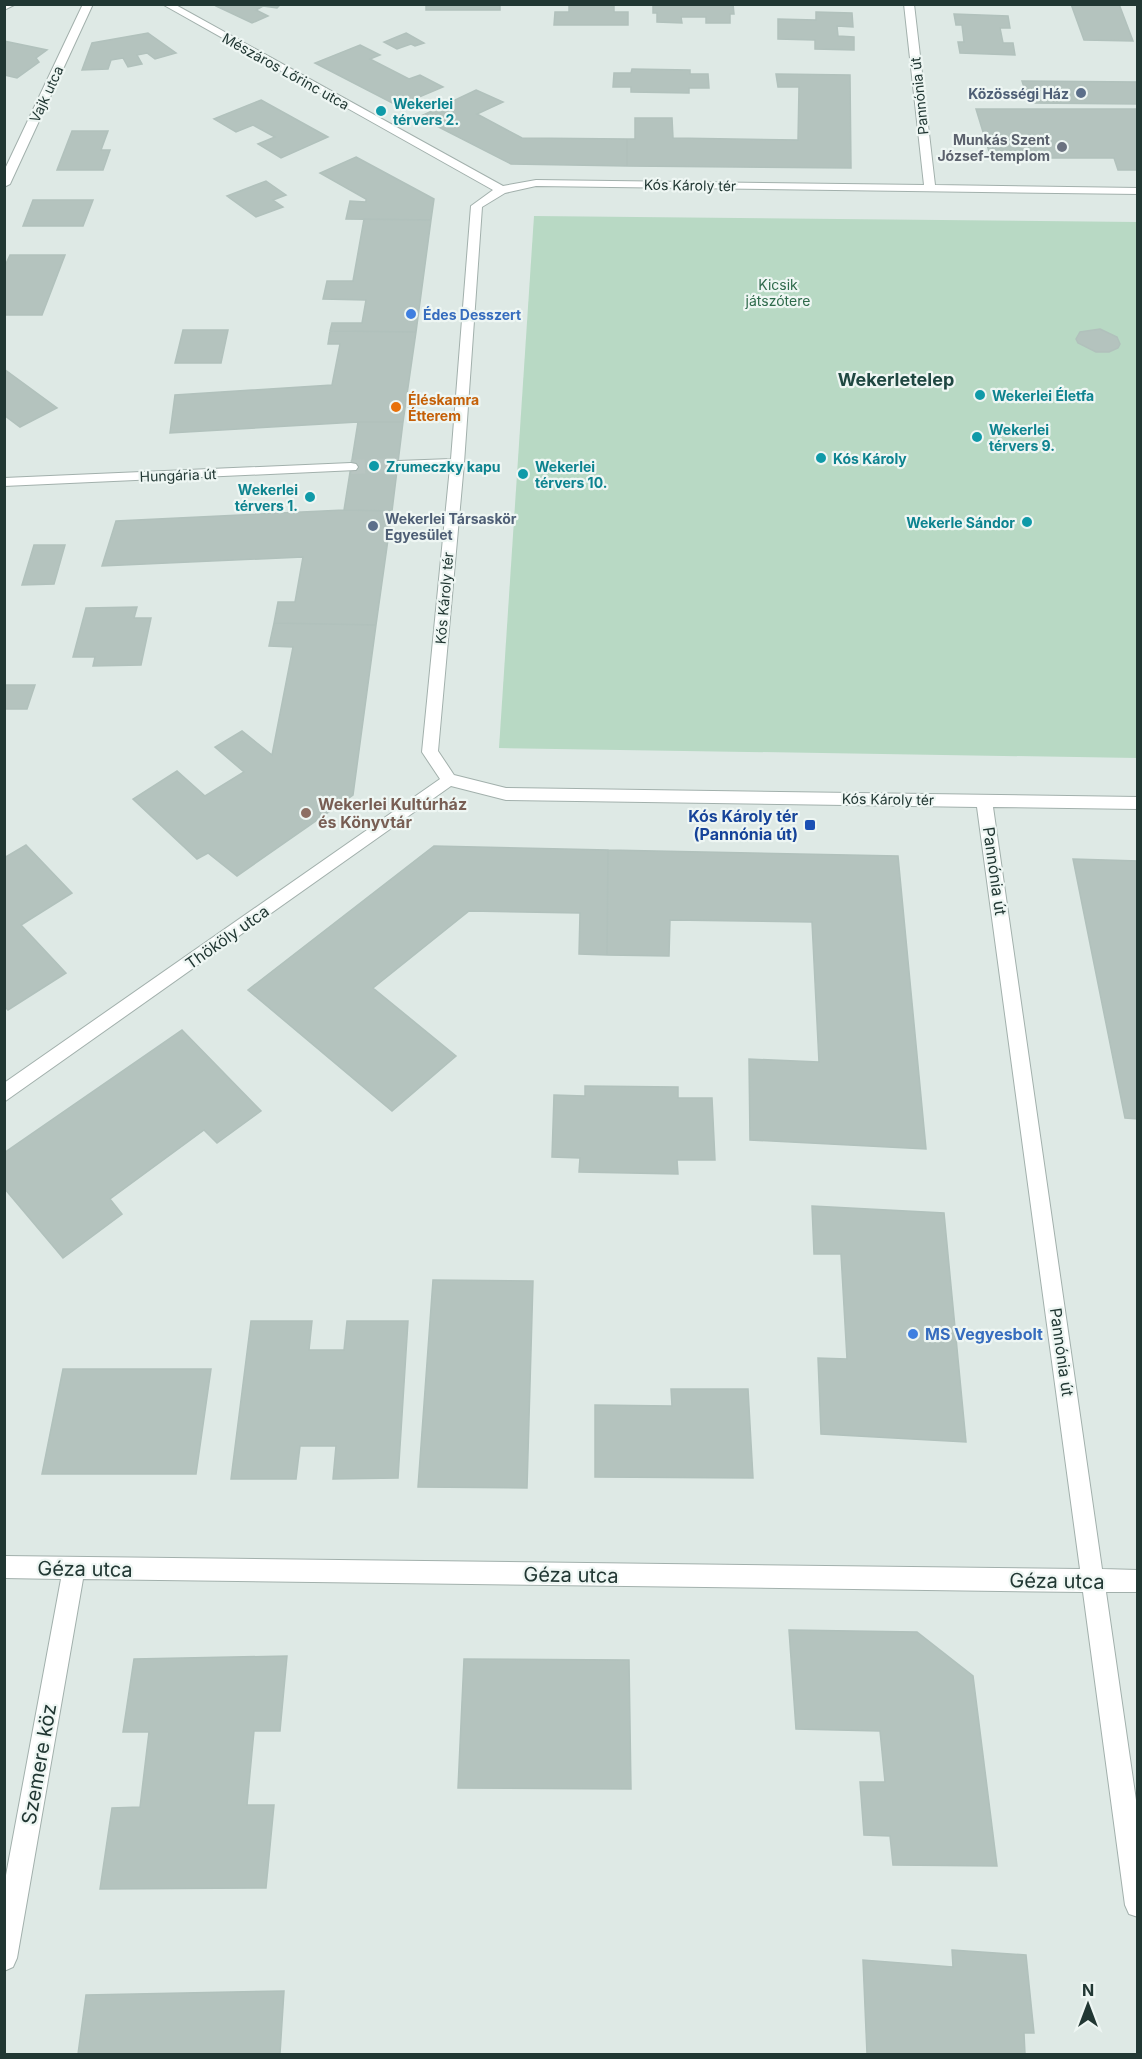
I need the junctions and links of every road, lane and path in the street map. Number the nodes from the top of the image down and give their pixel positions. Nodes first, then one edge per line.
1 (12, 4) edge
2 (88, 4) edge
3 (166, 4) edge
4 (909, 4) edge
5 (4, 7) edge
6 (4, 184) edge
7 (930, 188) junction
8 (501, 190) junction
9 (1137, 191) edge
10 (457, 463) junction
11 (398, 465) tunnel mouth
12 (351, 468) tunnel mouth
13 (4, 482) edge
14 (449, 780) junction
15 (984, 800) junction
16 (1137, 803) edge
17 (4, 1094) edge
18 (4, 1567) edge
19 (74, 1569) junction
20 (1094, 1581) junction
21 (1137, 1581) edge
22 (1137, 1905) edge
23 (4, 1958) edge

1 - 5 street
2 - 6 street, Vajk utca
3 - 8 street, Mészáros Lőrinc utca
4 - 7 street, Pannónia út
7 - 8 street, Kós Károly tér
7 - 9 street, Kós Károly tér
8 - 10 street, Kós Károly tér
10 - 11 street
10 - 14 street, Kós Károly tér
12 - 13 street, Hungária út
14 - 15 street, Kós Károly tér
14 - 17 street, Thököly utca
15 - 16 street, Kós Károly tér
15 - 20 street, Pannónia út
18 - 19 street, Géza utca
19 - 20 street, Géza utca
19 - 23 street, Szemere köz
20 - 21 street, Géza utca
20 - 22 street, Pannónia út

